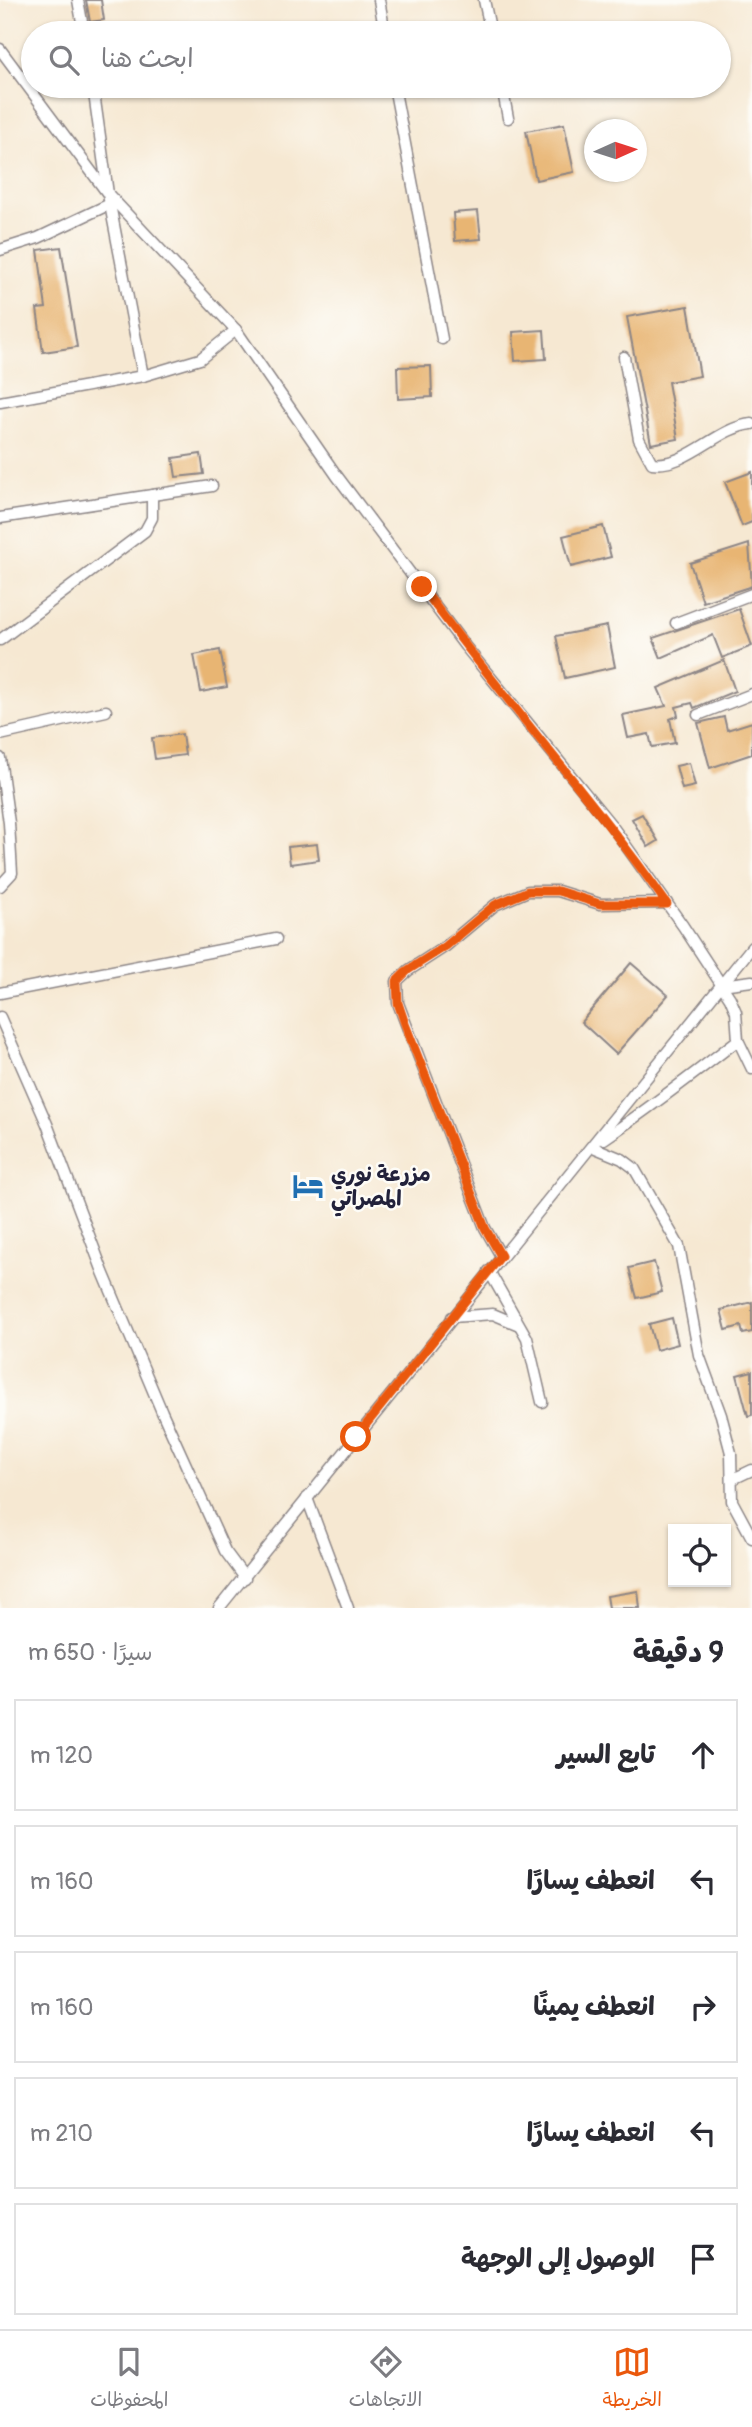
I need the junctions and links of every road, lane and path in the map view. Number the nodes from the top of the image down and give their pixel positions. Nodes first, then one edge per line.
1 (78, 0) edge
2 (379, 0) edge
3 (484, 0) edge
4 (82, 21) edge
5 (383, 21) edge
6 (488, 21) edge
7 (0, 49) edge
8 (21, 78) edge
9 (36, 98) edge
10 (95, 98) edge
11 (396, 98) edge
12 (504, 98) edge
13 (508, 118) dead end
14 (109, 199) junction
15 (0, 250) edge
16 (236, 330) junction
17 (442, 339) dead end
18 (624, 357) dead end
19 (143, 376) junction
20 (0, 402) edge
21 (752, 424) edge
22 (212, 486) dead end
23 (152, 495) junction
24 (0, 518) edge
25 (752, 594) edge
26 (676, 623) dead end
27 (0, 640) edge
28 (752, 694) edge
29 (106, 711) dead end
30 (698, 715) dead end
31 (0, 735) edge
32 (0, 758) edge
33 (0, 886) edge
34 (667, 904) junction
35 (276, 939) dead end
36 (752, 947) edge
37 (746, 960) edge
38 (752, 981) edge
39 (721, 985) junction
40 (0, 993) edge
41 (0, 1017) edge
42 (738, 1040) junction
43 (752, 1069) edge
44 (595, 1146) junction
45 (501, 1256) junction
46 (489, 1271) junction
47 (452, 1317) junction
48 (521, 1326) junction
49 (542, 1402) dead end
50 (752, 1470) edge
51 (733, 1479) junction
52 (307, 1498) junction
53 (752, 1538) edge
54 (245, 1578) junction
55 (219, 1608) edge
56 (348, 1608) edge

1 - 4 street
2 - 5 street
3 - 6 street
7 - 8 street
9 - 14 street
10 - 14 street
11 - 17 street
12 - 13 street
14 - 15 street
14 - 16 street
14 - 19 street
16 - 19 street
16 - 34 street
18 - 21 street
19 - 20 street
22 - 23 street
23 - 24 street
23 - 27 street
25 - 26 street
28 - 30 street
29 - 31 street
32 - 33 street
34 - 39 street
34 - 45 street
35 - 40 street
36 - 37 street
37 - 39 street
38 - 39 street
39 - 42 street
39 - 44 street
41 - 54 street
42 - 43 street
42 - 44 street
44 - 45 street
44 - 51 street
45 - 46 street
46 - 47 street
46 - 48 street
47 - 48 street
47 - 52 street
48 - 49 street
50 - 51 street
51 - 53 street
52 - 54 street
52 - 56 street
54 - 55 street

